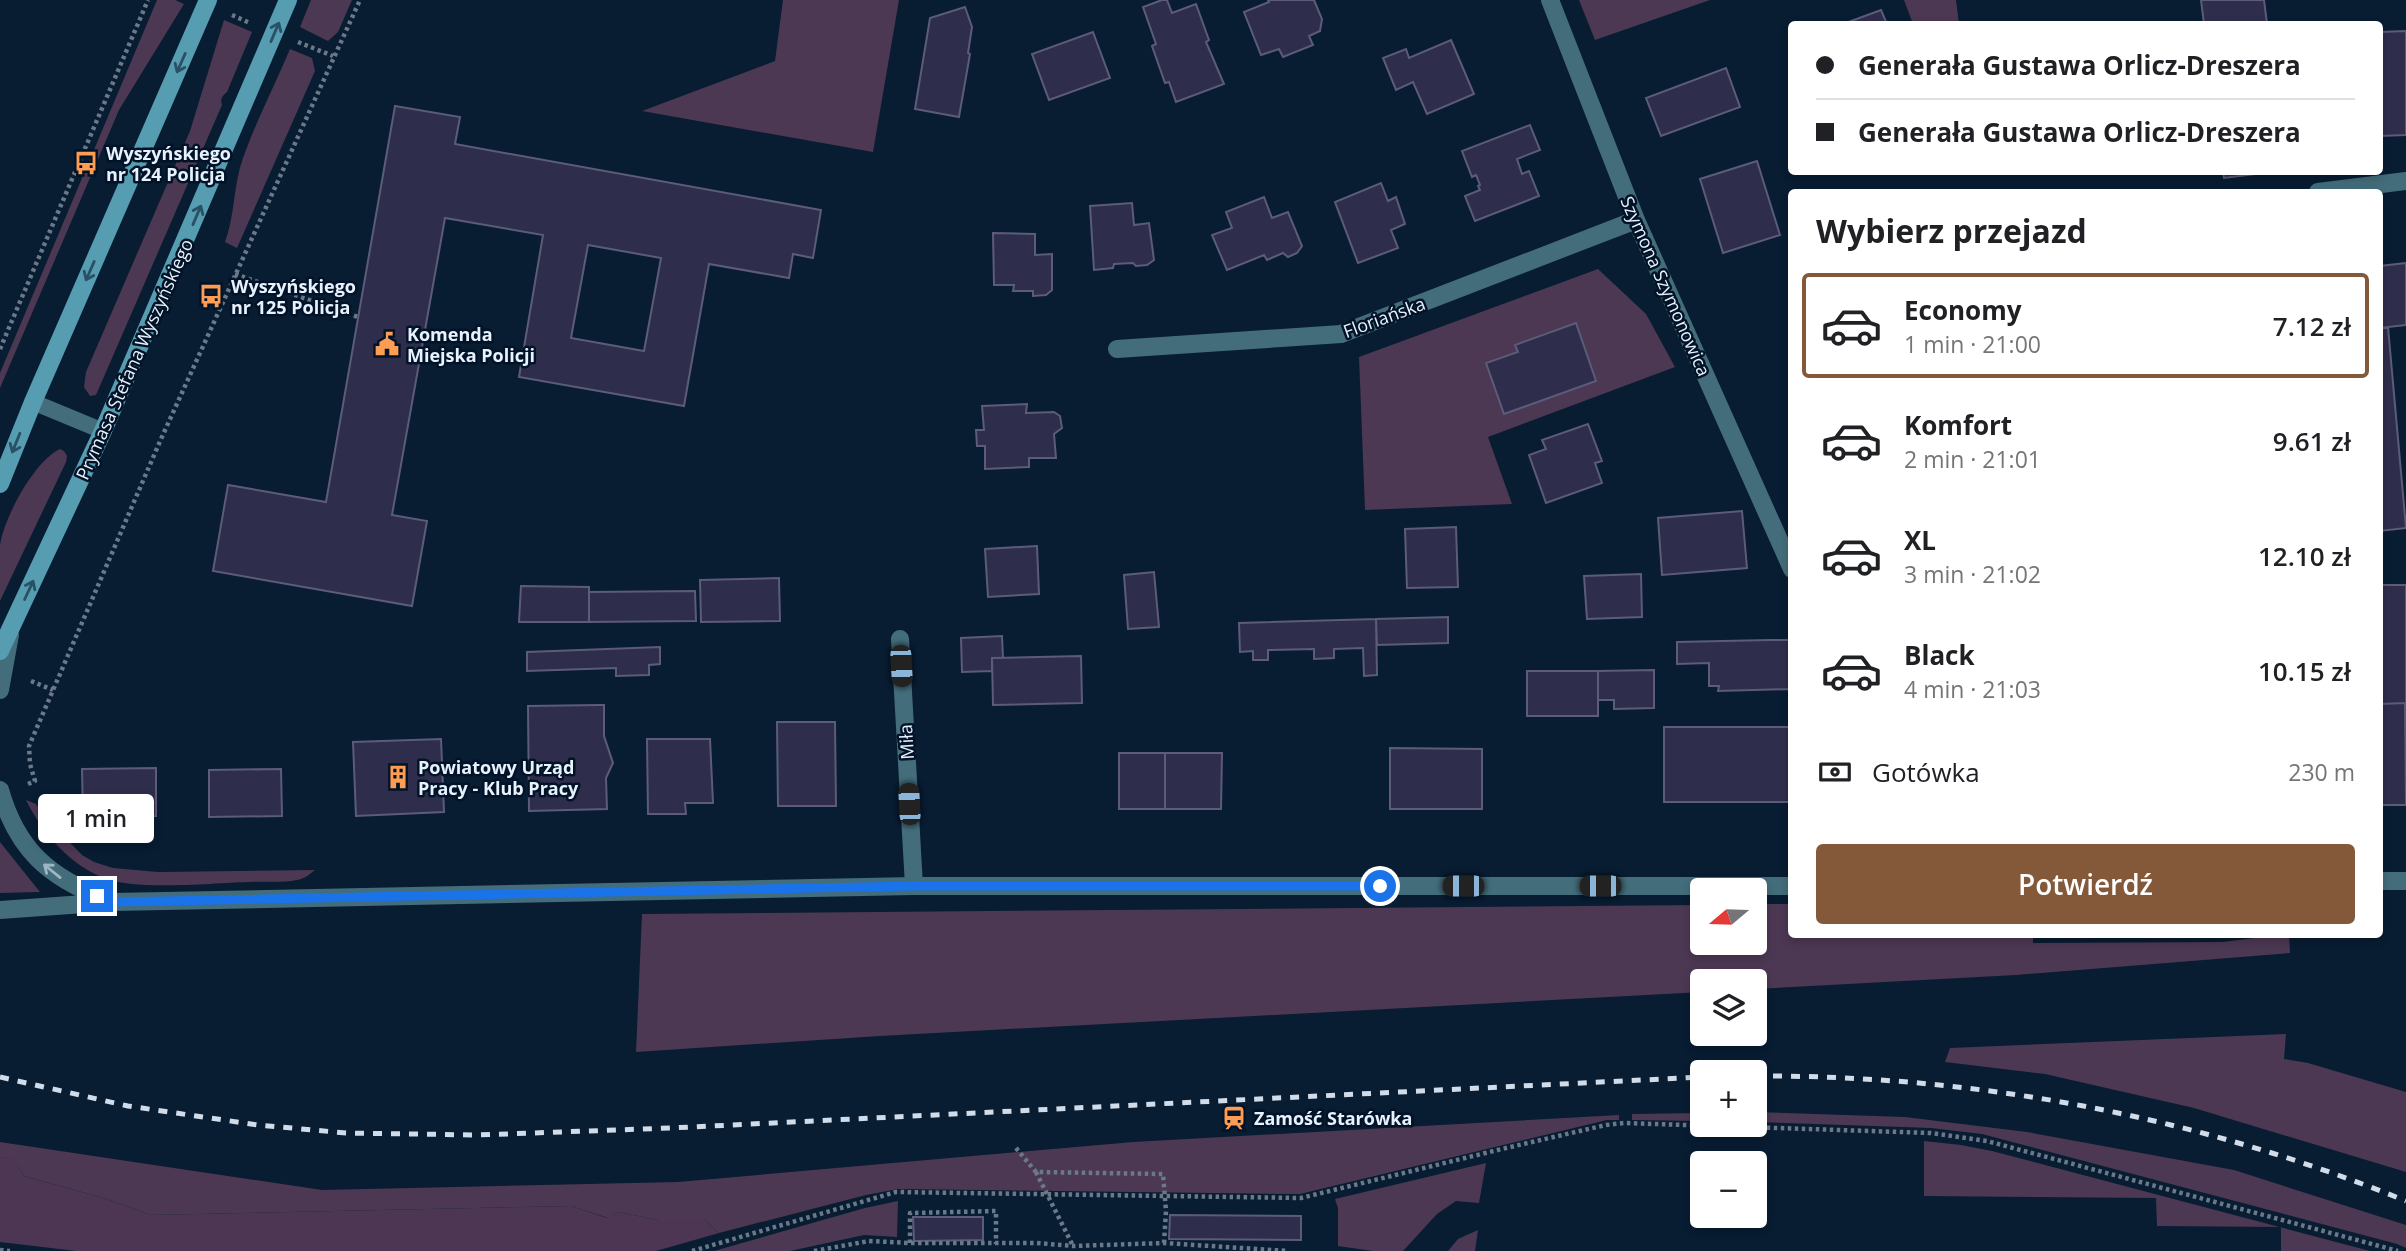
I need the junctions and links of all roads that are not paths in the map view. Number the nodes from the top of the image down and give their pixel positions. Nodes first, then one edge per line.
1 (208, 0) edge
2 (288, 0) edge
3 (1550, 0) edge
4 (2406, 181) edge
5 (2342, 189) edge
6 (1636, 220) junction
7 (1117, 349) dead end
8 (33, 402) junction
9 (103, 431) junction
10 (0, 484) edge
11 (1788, 560) edge
12 (11, 627) junction
13 (900, 639) dead end
14 (0, 651) edge
15 (0, 690) edge
16 (0, 790) edge
17 (2383, 881) edge
18 (2406, 881) edge
19 (914, 886) junction
20 (1788, 886) edge
21 (112, 902) junction
22 (0, 910) edge

1 -> 8 main road
9 -> 2 main road, Prymasa Stefana Wyszyńskiego
3 - 6 street, Szymona Szymonowica
4 - 5 street
6 - 7 street, Floriańska
6 - 11 street, Szymona Szymonowica
8 - 9 lane
8 -> 10 main road
12 -> 9 main road, Prymasa Stefana Wyszyńskiego
12 - 14 main road, Prymasa Stefana Wyszyńskiego
12 - 15 street
13 - 19 street, Miła
21 -> 16 street
17 - 18 street
19 - 20 street
19 - 21 street
21 - 22 street

